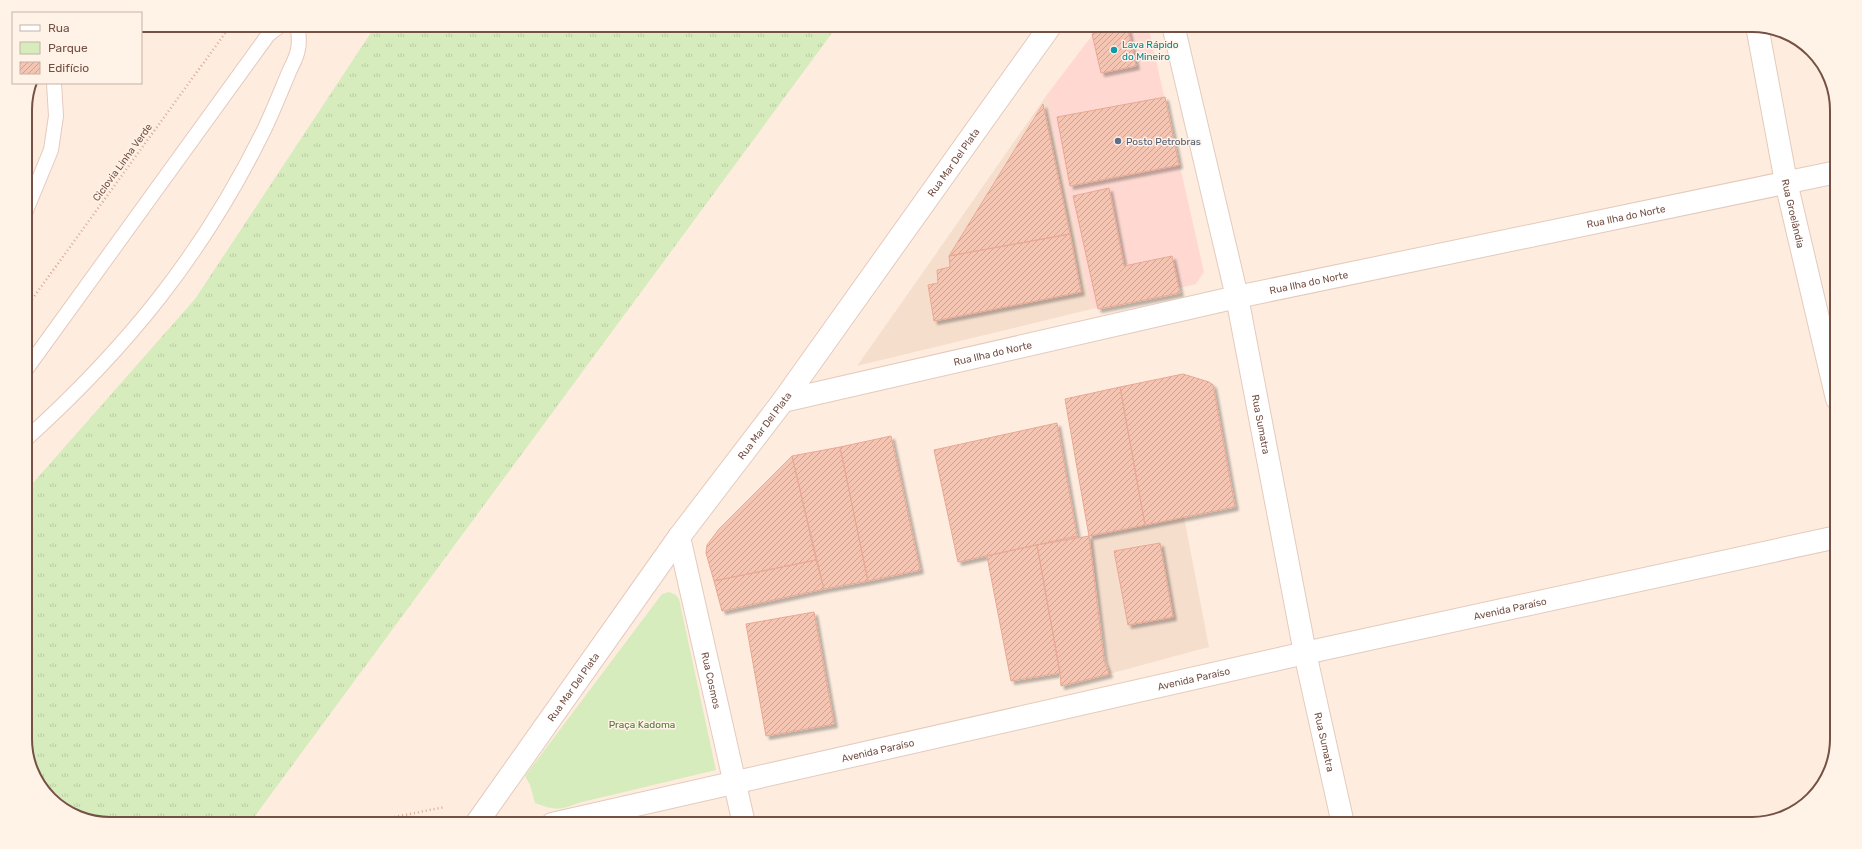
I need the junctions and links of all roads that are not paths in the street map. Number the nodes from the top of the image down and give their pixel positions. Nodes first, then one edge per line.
1 (272, 32) edge
2 (298, 32) edge
3 (1046, 32) edge
4 (1175, 32) edge
5 (1759, 32) edge
6 (54, 84) edge
7 (1830, 173) edge
8 (1786, 182) junction
9 (32, 196) edge
10 (1237, 297) junction
11 (32, 361) edge
12 (1830, 369) edge
13 (783, 401) junction
14 (32, 434) edge
15 (679, 537) junction
16 (1830, 539) edge
17 (1305, 653) junction
18 (736, 782) junction
19 (481, 817) edge
20 (583, 817) edge
21 (743, 817) edge
22 (1341, 817) edge

1 - 11 lane
2 - 14 lane
3 - 13 street, Rua Mar Del Plata
4 - 10 street, Rua Sumatra
5 - 8 street, Rua Groelândia
6 - 9 lane
7 - 8 street, Rua Ilha do Norte
8 - 10 street, Rua Ilha do Norte
8 - 12 street, Rua Groelândia
10 - 13 street, Rua Ilha do Norte
10 - 17 street, Rua Sumatra
13 - 15 street, Rua Mar Del Plata
15 - 18 street, Rua Cosmos
15 - 19 street, Rua Mar Del Plata
16 - 17 street, Avenida Paraíso
17 - 18 street, Avenida Paraíso
17 - 22 street, Rua Sumatra
18 - 20 street, Avenida Paraíso
18 - 21 street, Rua Cosmos

